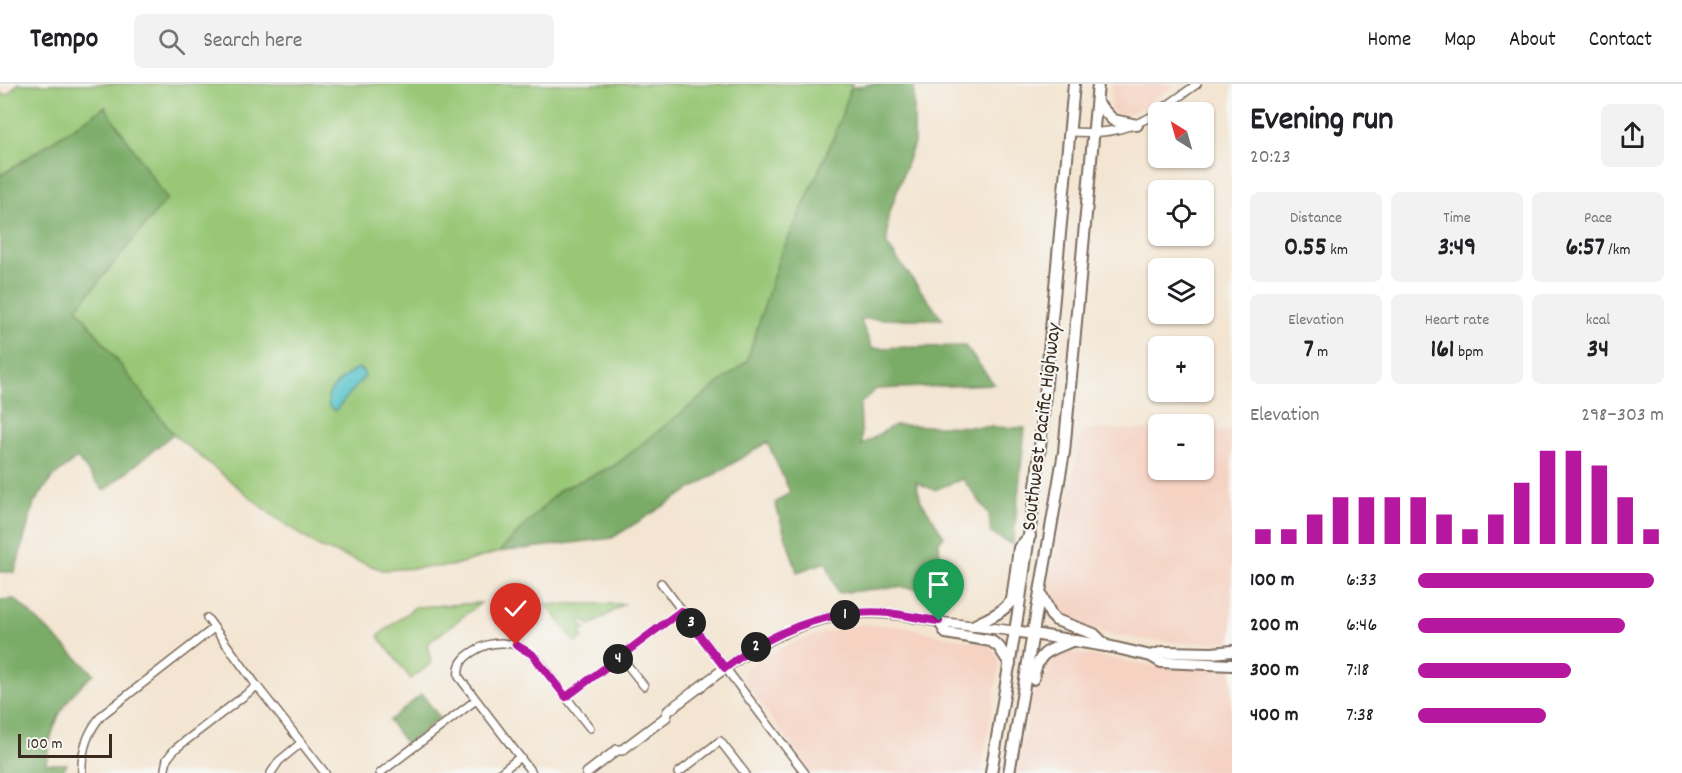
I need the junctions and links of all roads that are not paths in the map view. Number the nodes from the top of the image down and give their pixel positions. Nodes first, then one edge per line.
1 (1074, 84) edge
2 (1098, 84) edge
3 (1197, 84) edge
4 (1173, 102) edge
5 (1096, 103) junction
6 (1148, 118) edge
7 (1137, 124) junction
8 (1070, 132) junction
9 (1094, 133) junction
10 (1030, 536) junction
11 (661, 584) dead end
12 (1040, 591) junction
13 (681, 611) junction
14 (207, 618) dead end
15 (940, 622) junction
16 (973, 626) junction
17 (214, 628) junction
18 (1015, 631) junction
19 (1034, 634) junction
20 (1073, 641) junction
21 (1106, 646) junction
22 (1232, 651) edge
23 (1151, 656) junction
24 (621, 657) junction
25 (1010, 663) junction
26 (1230, 664) edge
27 (725, 668) junction
28 (257, 686) junction
29 (644, 686) dead end
30 (566, 697) junction
31 (476, 700) junction
32 (590, 728) dead end
33 (1016, 734) junction
34 (301, 743) junction
35 (520, 757) junction
36 (165, 769) dead end
37 (82, 773) edge
38 (271, 773) edge
39 (325, 773) edge
40 (380, 773) edge
41 (500, 773) edge
42 (532, 773) edge
43 (587, 773) edge
44 (678, 773) edge
45 (745, 773) edge
46 (805, 773) edge
47 (991, 773) edge
48 (1009, 773) edge

1 - 8 highway, Southwest Pacific Highway
2 - 5 highway, Southwest Pacific Highway
3 - 4 street
5 - 7 highway
5 - 9 highway, Southwest Pacific Highway
6 - 7 street
7 - 9 street
8 - 9 street
8 - 10 highway, Southwest Pacific Highway
9 - 12 highway, Southwest Pacific Highway
10 - 16 highway
10 - 18 highway, Southwest Pacific Highway
11 - 13 street
12 - 19 highway, Southwest Pacific Highway
12 - 21 highway
13 - 24 street
13 - 27 street
14 - 17 street
15 - 16 main road
15 - 25 highway
15 - 27 main road
16 - 18 main road
17 - 28 street
17 - 37 street
18 - 19 highway
18 - 25 highway, Southwest Pacific Highway
19 - 20 highway
19 - 33 highway, Southwest Pacific Highway
20 - 21 highway
20 - 33 highway
21 - 23 highway
22 - 23 highway
23 - 26 highway
24 - 29 street
24 - 30 street
25 - 47 highway, Southwest Pacific Highway
27 - 43 main road
27 - 46 street
28 - 34 street
28 - 36 street
30 - 31 street
30 - 32 street
31 - 35 street
31 - 40 street
33 - 48 highway, Southwest Pacific Highway
34 - 38 street
34 - 39 street
35 - 41 street
35 - 42 street
44 - 45 street

